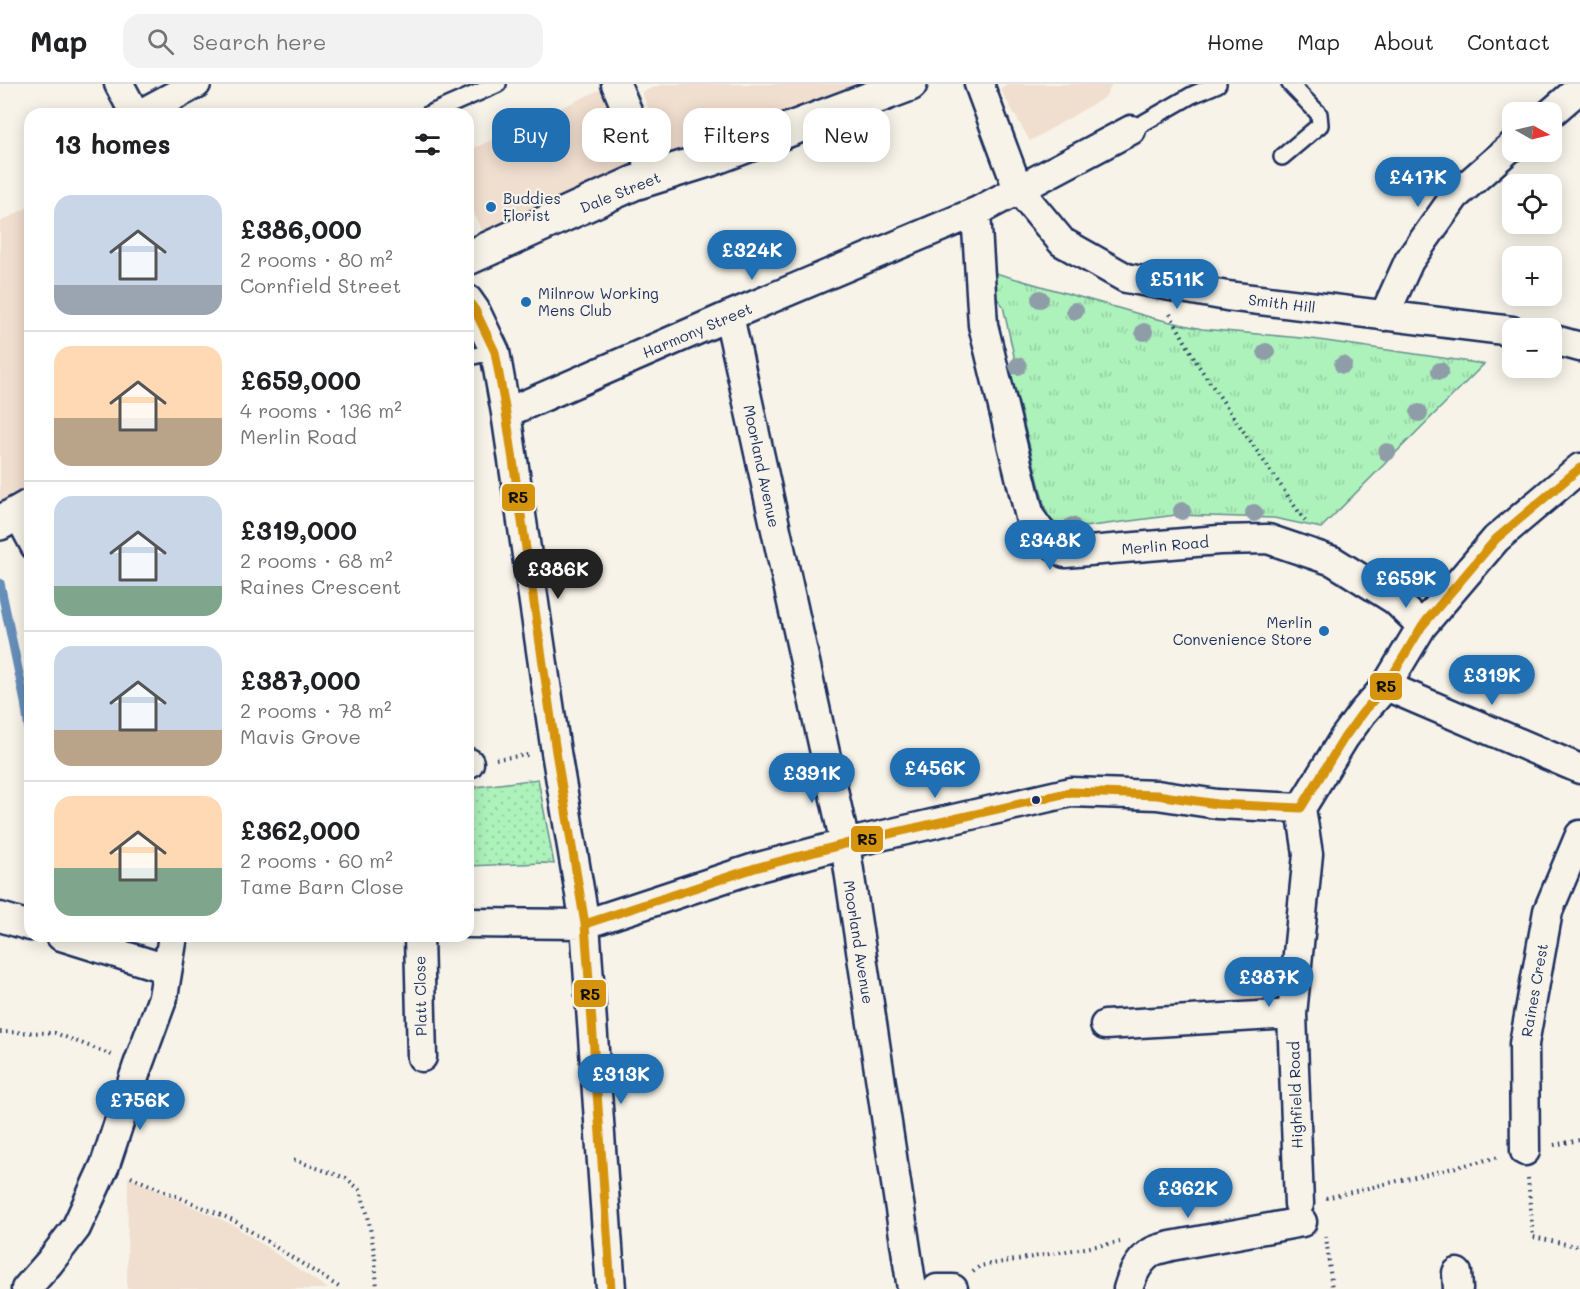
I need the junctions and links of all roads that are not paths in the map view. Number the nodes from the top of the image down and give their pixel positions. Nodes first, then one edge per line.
1 (119, 84) edge
2 (196, 84) edge
3 (498, 84) edge
4 (616, 84) edge
5 (910, 84) edge
6 (979, 84) edge
7 (1218, 84) edge
8 (1290, 84) edge
9 (1580, 88) edge
10 (1562, 104) edge
11 (132, 108) edge
12 (151, 108) edge
13 (443, 108) edge
14 (1131, 130) joint
15 (1282, 156) dead end
16 (1502, 156) edge
17 (654, 176) junction
18 (1018, 189) junction
19 (976, 212) junction
20 (474, 255) edge
21 (474, 309) edge
22 (729, 316) junction
23 (1384, 316) junction
24 (1502, 330) edge
25 (1562, 342) edge
26 (1580, 347) edge
27 (481, 354) edge
28 (507, 413) junction
29 (1580, 468) edge
30 (14, 515) edge
31 (24, 537) edge
32 (1422, 626) junction
33 (1386, 686) junction
34 (1580, 769) edge
35 (1301, 808) junction
36 (1580, 835) edge
37 (845, 844) junction
38 (0, 917) edge
39 (474, 923) edge
40 (24, 924) edge
41 (585, 924) junction
42 (80, 942) edge
43 (172, 942) edge
44 (419, 942) edge
45 (167, 969) junction
46 (1292, 1014) junction
47 (1105, 1025) dead end
48 (422, 1057) dead end
49 (1525, 1151) road end
50 (26, 1289) edge
51 (611, 1289) edge
52 (912, 1289) edge
53 (937, 1289) edge
54 (951, 1289) edge
55 (1128, 1289) edge

1 - 11 street
2 - 12 street
3 - 13 lane
4 - 17 street
5 - 17 street, Dale Street
6 - 18 street, Smith Hill
7 - 14 lane
8 - 15 lane
9 - 10 street
14 - 18 street, Harmony Street
16 - 23 street
17 - 20 street, Dale Street
18 - 19 street, Harmony Street
18 - 23 street, Smith Hill
19 - 22 street, Harmony Street
19 - 32 street, Merlin Road
21 - 27 street
22 - 28 street, Harmony Street
22 - 37 street, Moorland Avenue
23 - 24 street, Smith Hill
25 - 26 street
27 - 28 street
28 - 41 street
29 - 32 street
30 - 31 lane
32 - 33 street
33 - 34 street
33 - 35 street
35 - 37 street
35 - 46 street, Highfield Road
36 - 49 street, Raines Crest
37 - 41 street
37 - 52 street, Moorland Avenue
38 - 40 street
39 - 41 street
41 - 51 street
42 - 45 street
43 - 45 street
44 - 48 street, Platt Close
45 - 50 street
46 - 47 street
46 - 55 street, Highfield Road
53 - 54 street

